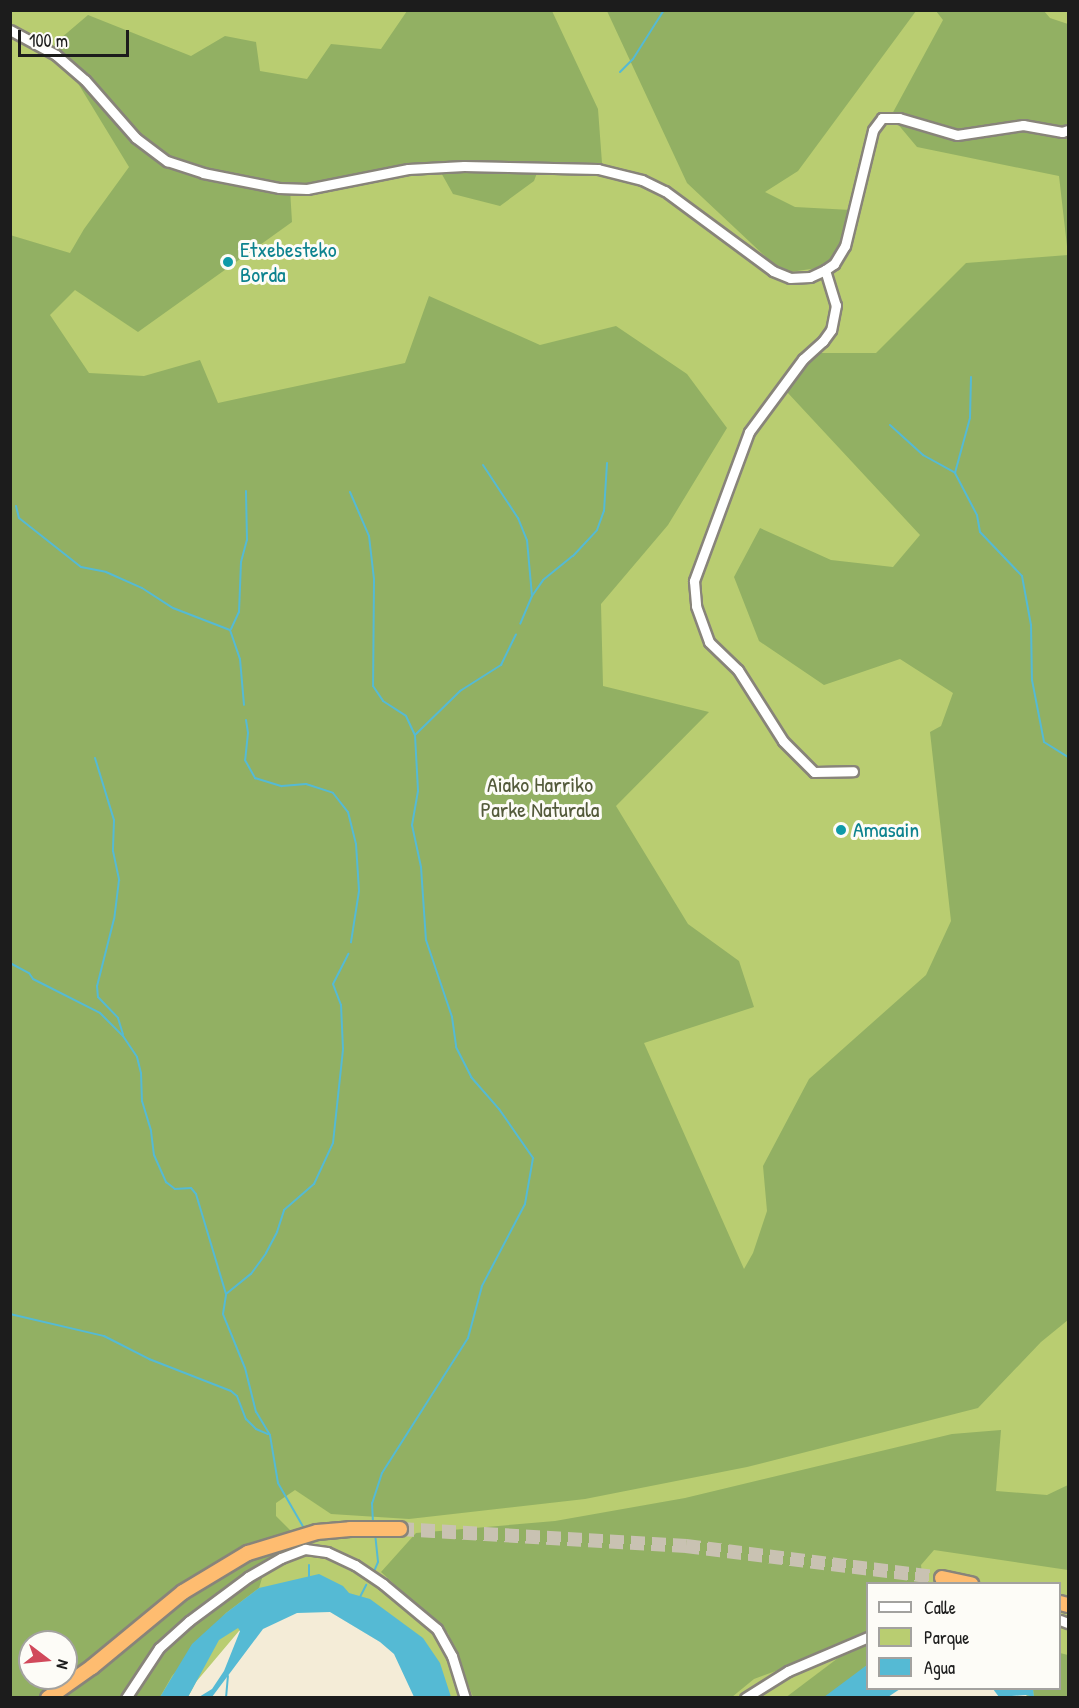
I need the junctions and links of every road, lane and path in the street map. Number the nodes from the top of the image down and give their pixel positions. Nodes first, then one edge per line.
1 (10, 30) edge
2 (1068, 130) edge
3 (825, 270) junction
4 (853, 771) dead end
5 (393, 1529) tunnel mouth
6 (942, 1578) dead end
7 (961, 1582) edge
8 (866, 1637) edge
9 (48, 1698) edge
10 (126, 1698) edge
11 (465, 1698) edge
12 (745, 1698) edge

1 - 3 street
2 - 3 street
3 - 4 street
5 - 9 highway
6 - 7 highway
8 - 12 street
10 - 11 street

